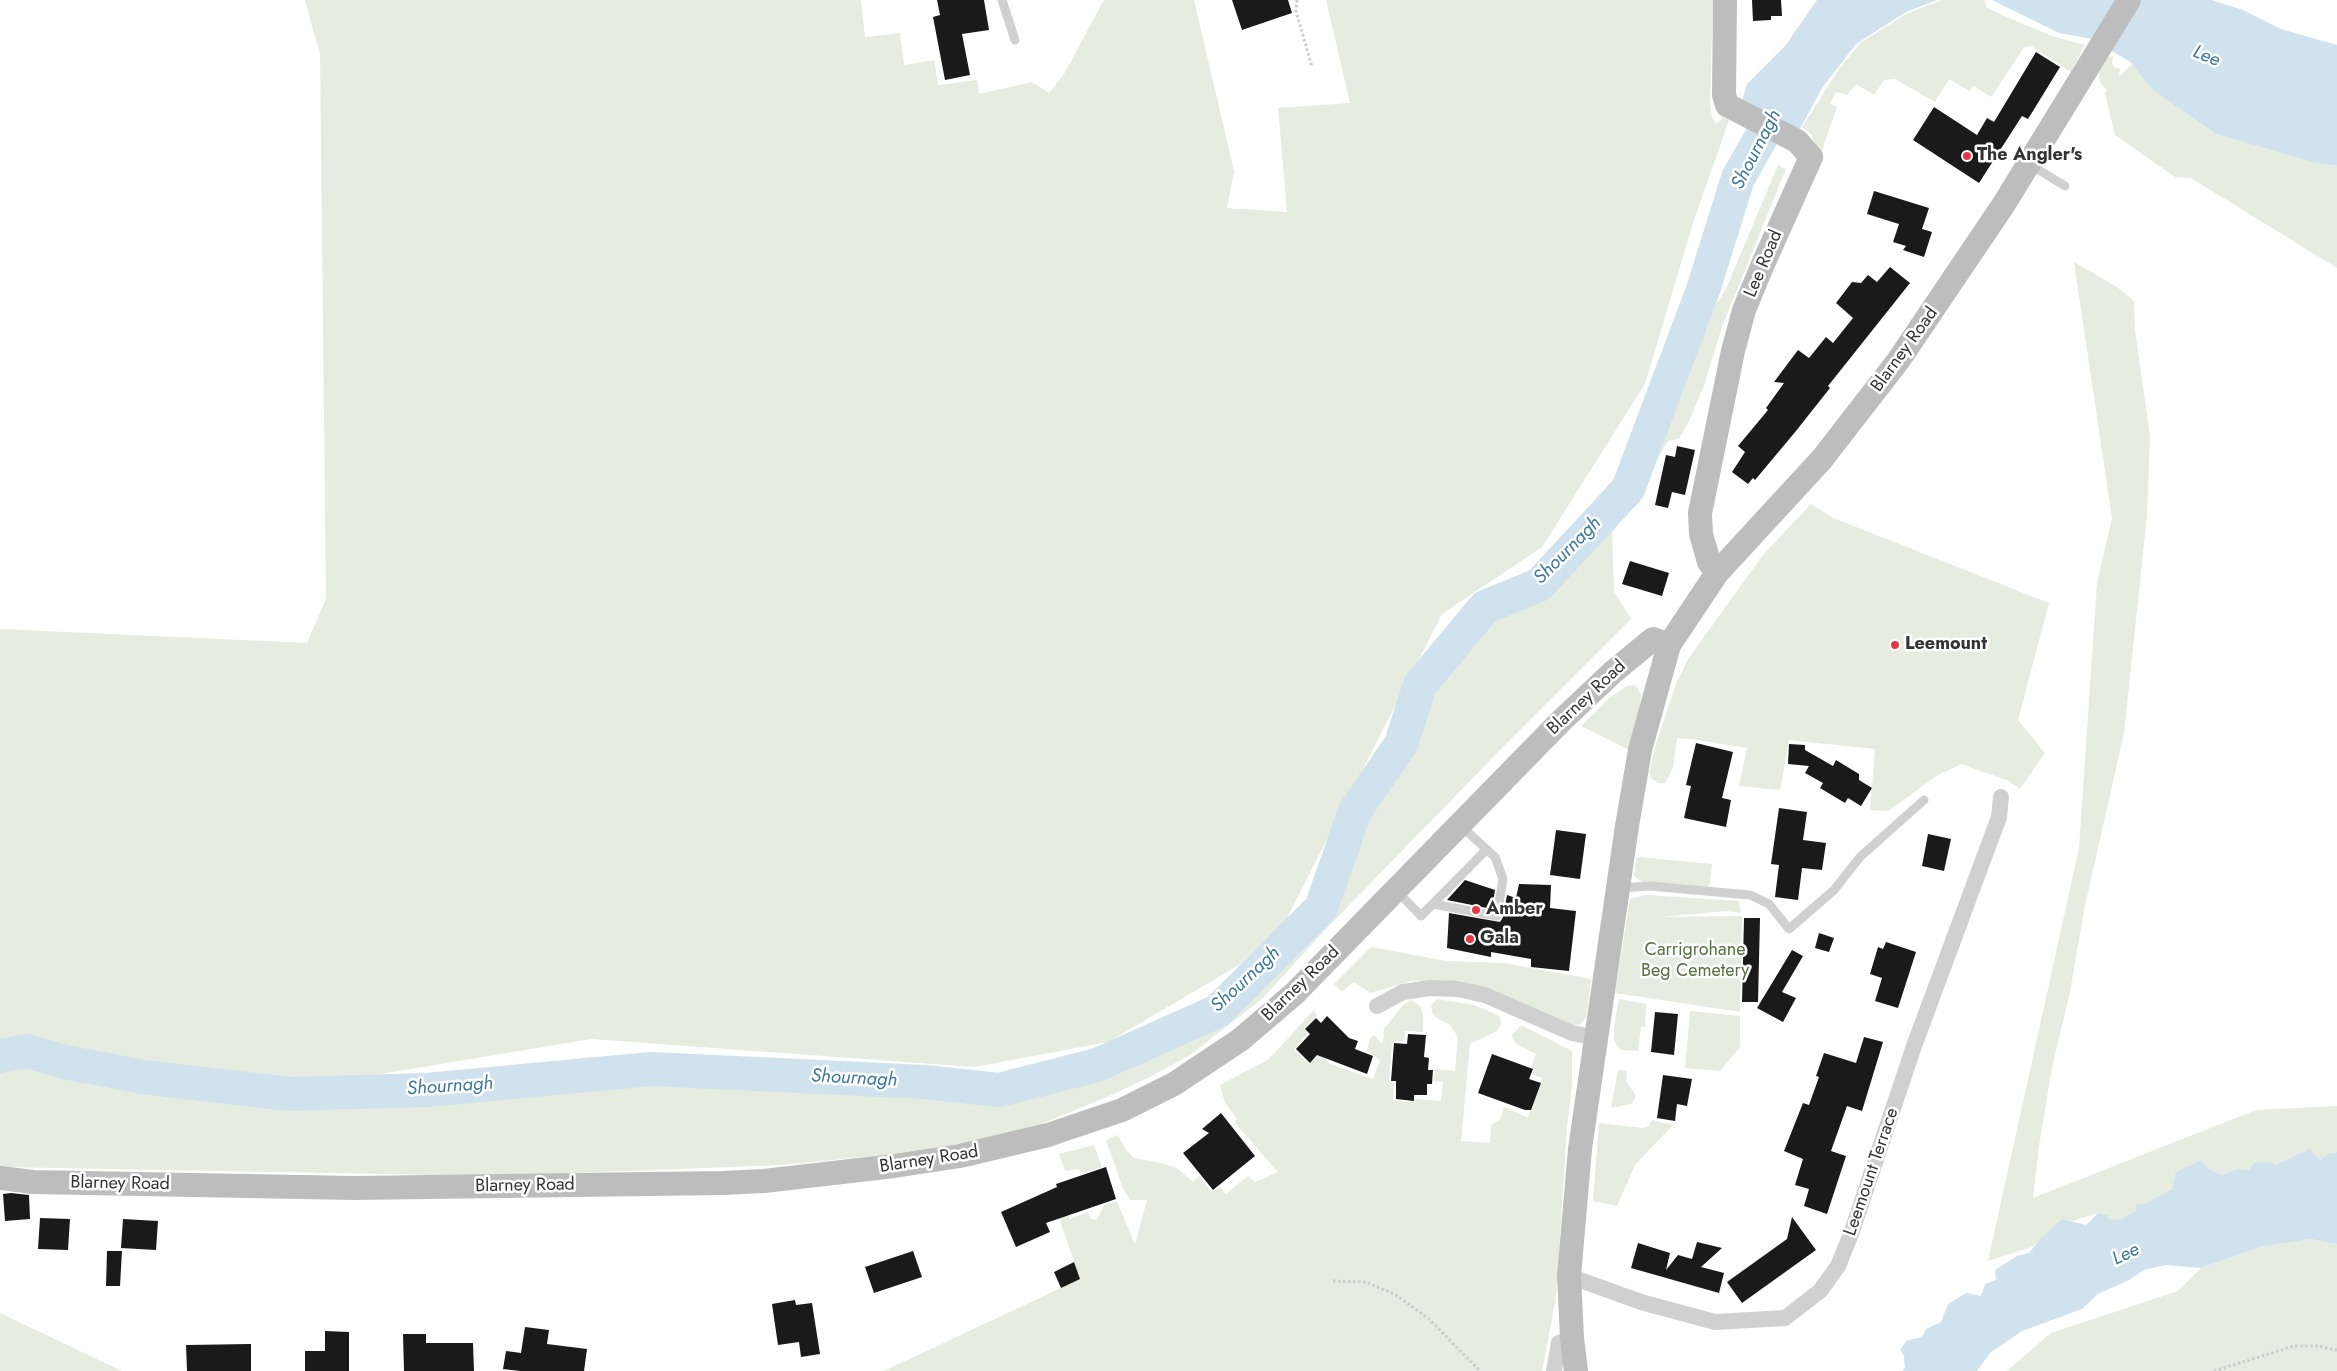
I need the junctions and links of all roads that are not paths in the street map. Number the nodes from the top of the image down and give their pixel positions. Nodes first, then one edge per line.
1 (1002, 0) edge
2 (1725, 0) edge
3 (2129, 0) edge
4 (1015, 40) dead end
5 (2028, 163) junction
6 (2065, 186) dead end
7 (1717, 573) junction
8 (1669, 645) junction
9 (2001, 797) dead end
10 (1924, 800) dead end
11 (1459, 824) junction
12 (1486, 850) junction
13 (1618, 888) junction
14 (1396, 890) junction
15 (1433, 904) junction
16 (1377, 1006) dead end
17 (1596, 1038) junction
18 (0, 1178) edge
19 (1569, 1276) junction
20 (1572, 1338) junction
21 (1554, 1371) edge
22 (1576, 1371) edge

1 - 4 lane
2 - 7 main road, Lee Road
3 - 5 main road, Blarney Road
5 - 6 lane
5 - 7 main road, Blarney Road
7 - 8 main road, Blarney Road
8 - 11 main road, Blarney Road
8 - 13 main road, Blarney Road
9 - 19 street, Leemount Terrace
10 - 13 lane
11 - 12 lane
11 - 14 main road, Blarney Road
12 - 15 lane
12 - 15 lane
13 - 17 main road, Blarney Road
14 - 15 lane
14 - 18 main road, Blarney Road
16 - 17 street
17 - 19 main road, Blarney Road
19 - 20 main road, Blarney Road
20 - 21 street
20 - 22 main road, Blarney Road

